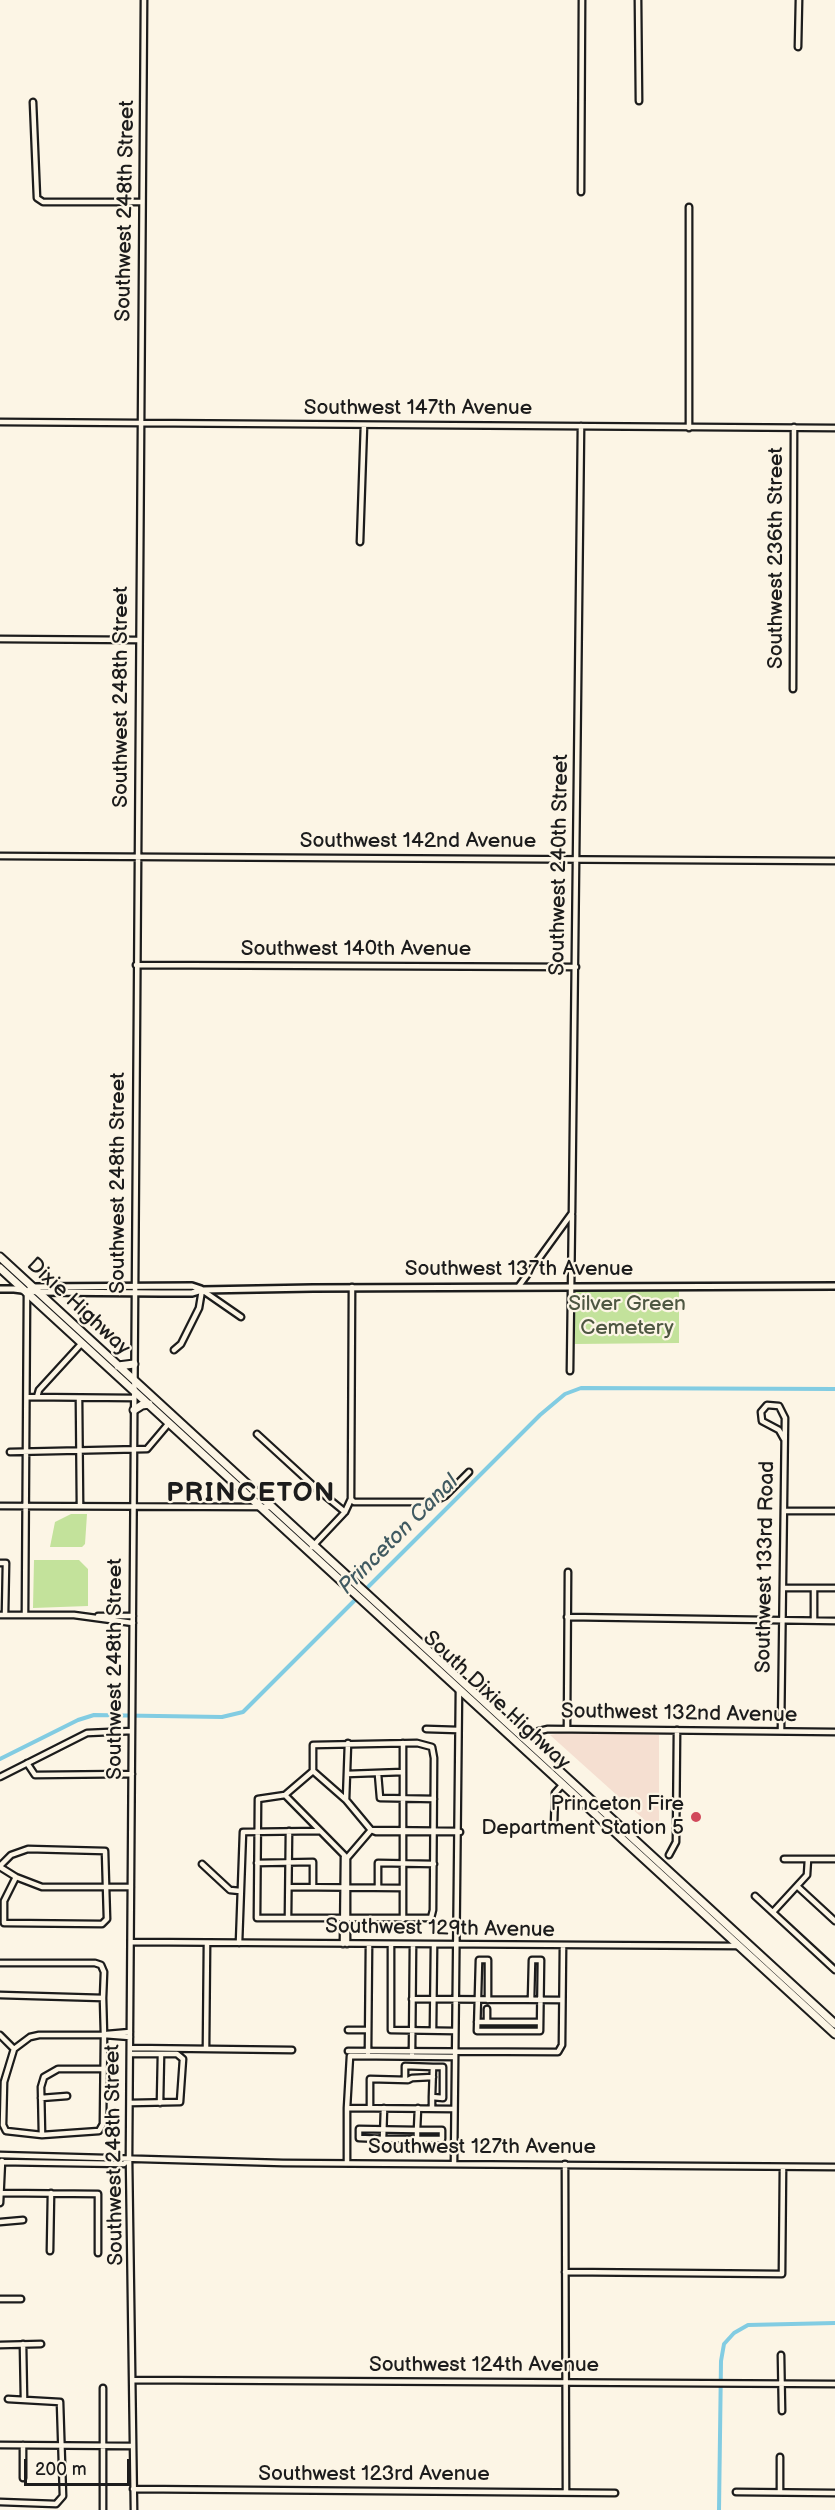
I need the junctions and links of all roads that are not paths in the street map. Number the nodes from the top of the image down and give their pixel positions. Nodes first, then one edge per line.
1 (144, 0) edge
2 (582, 0) edge
3 (638, 0) edge
4 (799, 0) edge
5 (798, 47) dead end
6 (639, 101) dead end
7 (33, 102) dead end
8 (581, 192) dead end
9 (142, 202) junction
10 (689, 207) dead end
11 (0, 422) edge
12 (140, 424) junction
13 (364, 425) junction
14 (581, 426) junction
15 (794, 427) junction
16 (689, 428) junction
17 (835, 428) edge
18 (360, 542) dead end
19 (0, 639) edge
20 (138, 640) junction
21 (793, 689) dead end
22 (0, 856) edge
23 (137, 856) junction
24 (577, 859) junction
25 (835, 861) edge
26 (136, 965) junction
27 (576, 968) junction
28 (572, 1213) junction
29 (0, 1257) edge
30 (0, 1263) edge
31 (0, 1268) edge
32 (12, 1269) junction
33 (519, 1286) junction
34 (835, 1286) edge
35 (352, 1287) junction
36 (571, 1287) junction
37 (0, 1289) edge
38 (24, 1289) junction
39 (134, 1290) junction
40 (202, 1290) junction
41 (37, 1296) junction
42 (27, 1308) junction
43 (241, 1317) dead end
44 (82, 1343) junction
45 (174, 1350) dead end
46 (135, 1364) junction
47 (118, 1366) junction
48 (570, 1371) dead end
49 (134, 1381) junction
50 (134, 1395) junction
51 (27, 1397) junction
52 (37, 1397) junction
53 (79, 1398) junction
54 (149, 1404) junction
55 (134, 1410) junction
56 (169, 1423) junction
57 (257, 1434) dead end
58 (784, 1439) junction
59 (134, 1450) junction
60 (79, 1451) junction
61 (10, 1452) dead end
62 (26, 1452) junction
63 (469, 1472) dead end
64 (351, 1499) junction
65 (0, 1506) edge
66 (26, 1506) junction
67 (80, 1506) junction
68 (134, 1507) junction
69 (260, 1507) junction
70 (272, 1507) junction
71 (784, 1511) junction
72 (835, 1511) edge
73 (345, 1512) junction
74 (311, 1549) junction
75 (0, 1563) edge
76 (568, 1572) dead end
77 (783, 1588) junction
78 (814, 1588) junction
79 (835, 1588) edge
80 (367, 1599) junction
81 (25, 1614) junction
82 (3, 1615) edge
83 (90, 1616) junction
84 (133, 1616) junction
85 (567, 1617) junction
86 (783, 1620) junction
87 (814, 1620) junction
88 (835, 1621) edge
89 (133, 1623) junction
90 (392, 1628) junction
91 (440, 1662) junction
92 (459, 1679) junction
93 (459, 1689) junction
94 (484, 1713) junction
95 (567, 1729) junction
96 (426, 1730) dead end
97 (458, 1730) junction
98 (677, 1730) junction
99 (132, 1731) junction
100 (781, 1731) junction
101 (835, 1732) edge
102 (524, 1739) junction
103 (348, 1743) junction
104 (403, 1743) junction
105 (27, 1763) junction
106 (313, 1771) junction
107 (403, 1772) junction
108 (132, 1774) junction
109 (347, 1774) junction
110 (378, 1774) junction
111 (0, 1777) edge
112 (563, 1784) junction
113 (285, 1796) junction
114 (402, 1798) junction
115 (434, 1798) junction
116 (346, 1800) junction
117 (554, 1825) dead end
118 (289, 1830) junction
119 (371, 1830) junction
120 (258, 1831) junction
121 (320, 1831) junction
122 (402, 1831) junction
123 (434, 1831) junction
124 (456, 1831) junction
125 (669, 1855) dead end
126 (345, 1857) junction
127 (784, 1859) dead end
128 (808, 1859) junction
129 (835, 1859) edge
130 (289, 1862) junction
131 (257, 1863) junction
132 (402, 1863) junction
133 (202, 1864) dead end
134 (434, 1864) junction
135 (0, 1866) edge
136 (16, 1877) junction
137 (797, 1886) junction
138 (107, 1887) junction
139 (131, 1887) junction
140 (289, 1887) junction
141 (313, 1887) junction
142 (345, 1887) junction
143 (378, 1887) junction
144 (402, 1888) junction
145 (240, 1892) junction
146 (755, 1896) dead end
147 (773, 1912) junction
148 (288, 1918) junction
149 (345, 1919) junction
150 (403, 1919) junction
151 (835, 1921) edge
152 (131, 1942) junction
153 (207, 1943) junction
154 (240, 1943) junction
155 (345, 1944) junction
156 (369, 1944) junction
157 (392, 1944) junction
158 (412, 1944) junction
159 (747, 1944) junction
160 (434, 1945) junction
161 (456, 1945) junction
162 (563, 1946) junction
163 (739, 1947) junction
164 (0, 1963) edge
165 (835, 1970) edge
166 (0, 1995) edge
167 (103, 1998) junction
168 (412, 1999) junction
169 (433, 1999) junction
170 (456, 1999) junction
171 (478, 2000) junction
172 (488, 2000) junction
173 (531, 2000) junction
174 (541, 2000) junction
175 (562, 2001) junction
176 (803, 2005) junction
177 (487, 2009) dead end
178 (477, 2022) junction
179 (487, 2022) junction
180 (540, 2022) junction
181 (835, 2024) edge
182 (348, 2030) dead end
183 (368, 2030) junction
184 (412, 2030) junction
185 (433, 2030) junction
186 (835, 2030) edge
187 (455, 2031) junction
188 (130, 2034) junction
189 (835, 2034) edge
190 (0, 2035) edge
191 (104, 2035) junction
192 (14, 2049) junction
193 (206, 2049) junction
194 (292, 2050) dead end
195 (130, 2051) junction
196 (348, 2051) dead end
197 (368, 2053) junction
198 (161, 2054) junction
199 (412, 2054) junction
200 (455, 2054) junction
201 (433, 2067) junction
202 (104, 2069) junction
203 (3, 2073) edge
204 (433, 2078) junction
205 (405, 2080) junction
206 (67, 2096) dead end
207 (432, 2097) junction
208 (41, 2098) junction
209 (130, 2103) junction
210 (160, 2103) junction
211 (347, 2108) junction
212 (370, 2108) junction
213 (384, 2108) junction
214 (418, 2108) junction
215 (432, 2108) junction
216 (454, 2109) junction
217 (383, 2129) junction
218 (417, 2130) junction
219 (42, 2135) junction
220 (383, 2139) junction
221 (417, 2139) junction
222 (1, 2159) edge
223 (129, 2159) junction
224 (347, 2163) junction
225 (454, 2164) junction
226 (565, 2164) junction
227 (783, 2167) junction
228 (835, 2167) edge
229 (0, 2191) edge
230 (51, 2193) junction
231 (0, 2203) edge
232 (23, 2220) dead end
233 (0, 2222) edge
234 (50, 2251) dead end
235 (98, 2253) dead end
236 (565, 2272) junction
237 (0, 2299) edge
238 (21, 2299) dead end
239 (23, 2344) junction
240 (41, 2344) dead end
241 (0, 2345) edge
242 (781, 2355) dead end
243 (133, 2380) junction
244 (566, 2384) junction
245 (782, 2385) junction
246 (835, 2385) edge
247 (102, 2388) dead end
248 (8, 2399) dead end
249 (24, 2399) junction
250 (782, 2411) dead end
251 (63, 2444) junction
252 (0, 2445) edge
253 (23, 2445) junction
254 (103, 2445) junction
255 (133, 2446) junction
256 (780, 2457) dead end
257 (23, 2478) dead end
258 (133, 2489) junction
259 (566, 2492) junction
260 (736, 2492) dead end
261 (780, 2492) junction
262 (615, 2493) dead end
263 (835, 2493) edge
264 (0, 2502) edge
265 (103, 2510) edge
266 (134, 2510) edge

1 - 9 street, Southwest 248th Street
2 - 8 street
3 - 6 street
4 - 5 street
7 - 9 street
9 - 12 street, Southwest 248th Street
10 - 16 street
11 - 12 street, Southwest 147th Avenue
12 - 13 street, Southwest 147th Avenue
12 - 20 street, Southwest 248th Street
13 - 14 street, Southwest 147th Avenue
13 - 18 street
14 - 16 street, Southwest 147th Avenue
14 - 24 street, Southwest 240th Street
15 - 16 street, Southwest 147th Avenue
15 - 17 street, Southwest 147th Avenue
15 - 21 street, Southwest 236th Street
19 - 20 street
20 - 23 street, Southwest 248th Street
22 - 23 street, Southwest 142nd Avenue
23 - 24 street, Southwest 142nd Avenue
23 - 26 street, Southwest 248th Street
24 - 25 street, Southwest 142nd Avenue
24 - 27 street, Southwest 240th Street
26 - 27 street, Southwest 140th Avenue
26 - 39 street, Southwest 248th Street
27 - 28 street, Southwest 240th Street
28 - 33 street
28 - 36 street, Southwest 240th Street
29 - 32 highway, Dixie Highway
30 - 32 highway
31 - 38 highway, Dixie Highway
32 - 38 highway, Dixie Highway
33 - 35 main road, Southwest 137th Avenue
33 - 36 main road, Southwest 137th Avenue
34 - 36 main road, Southwest 137th Avenue
35 - 40 main road, Southwest 137th Avenue
35 - 64 street
36 - 48 street, Southwest 240th Street
37 - 38 main road, Southwest 137th Avenue
38 - 39 main road, Southwest 137th Avenue
38 - 41 highway, Dixie Highway
38 - 42 street
39 - 40 main road, Southwest 137th Avenue
39 - 41 main road, Southwest 137th Avenue
39 - 46 street, Southwest 248th Street
40 - 43 street
40 - 45 street
41 - 42 street
41 - 44 highway, Dixie Highway
41 - 47 highway, Dixie Highway
42 - 51 street
44 - 50 highway, Dixie Highway
44 - 52 street
46 - 47 highway
46 - 49 street, Southwest 248th Street
47 - 49 highway, Dixie Highway
49 - 50 street, Southwest 248th Street
49 - 70 highway, South Dixie Highway
50 - 53 street
50 - 54 highway, South Dixie Highway
50 - 55 street, Southwest 248th Street
51 - 52 street
51 - 62 street
52 - 53 street
53 - 60 street
54 - 55 highway
54 - 56 highway, South Dixie Highway
55 - 59 street, Southwest 248th Street
56 - 59 street
56 - 69 highway, South Dixie Highway
57 - 73 street
58 - 58 street, Southwest 133rd Road
58 - 71 street, Southwest 133rd Road
59 - 60 street
59 - 68 street, Southwest 248th Street
60 - 62 street
60 - 67 street
61 - 62 street
62 - 66 street
63 - 64 street
64 - 73 street
65 - 66 street
66 - 67 street
66 - 81 street
67 - 68 street
68 - 69 street
68 - 84 street, Southwest 248th Street
69 - 70 street
69 - 74 highway, South Dixie Highway
70 - 74 highway, South Dixie Highway
71 - 72 street
71 - 77 street, Southwest 133rd Road
73 - 74 street
74 - 80 highway, South Dixie Highway
75 - 82 street
76 - 85 street
77 - 78 street
77 - 86 street, Southwest 133rd Road
78 - 79 street
78 - 87 street
80 - 90 highway, South Dixie Highway
80 - 91 highway, South Dixie Highway
81 - 82 street
81 - 83 street
83 - 84 street
83 - 89 street
84 - 89 street, Southwest 248th Street
85 - 86 street
85 - 95 street
86 - 87 street
86 - 100 street, Southwest 133rd Road
87 - 88 street
89 - 99 street, Southwest 248th Street
90 - 91 highway
90 - 93 highway, South Dixie Highway
91 - 92 highway, South Dixie Highway
92 - 93 street
92 - 102 highway, South Dixie Highway
93 - 94 highway, South Dixie Highway
93 - 97 street
94 - 102 highway
94 - 112 highway, South Dixie Highway
95 - 98 street, Southwest 132nd Avenue
95 - 102 street, Southwest 132nd Avenue
96 - 97 street
97 - 124 street
98 - 100 street, Southwest 132nd Avenue
98 - 125 street
99 - 105 street
99 - 108 street, Southwest 248th Street
100 - 101 street, Southwest 132nd Avenue
102 - 112 highway
102 - 159 highway, South Dixie Highway
103 - 104 street
103 - 106 street
103 - 109 street
104 - 107 street
104 - 115 street
105 - 108 street
105 - 111 street
106 - 113 street
106 - 116 street
107 - 110 street
107 - 114 street
108 - 139 street, Southwest 248th Street
109 - 110 street
109 - 116 street
110 - 114 street
112 - 117 street
112 - 163 highway, South Dixie Highway
113 - 120 street
113 - 121 street
114 - 115 street
114 - 122 street
115 - 123 street
116 - 119 street
118 - 120 street
118 - 121 street
118 - 130 street
119 - 122 street
119 - 126 street
120 - 131 street
120 - 145 street
121 - 126 street
122 - 123 street
122 - 132 street
123 - 124 street
123 - 134 street
124 - 161 street
126 - 142 street
127 - 128 street
128 - 129 street
128 - 137 street
130 - 131 street
130 - 140 street
130 - 141 street
131 - 148 street
132 - 134 street
132 - 143 street
132 - 144 street
133 - 145 street
134 - 150 street
135 - 136 street
135 - 138 street
136 - 138 street
136 - 138 street
137 - 147 street
137 - 151 street
138 - 139 street
139 - 152 street, Southwest 248th Street
140 - 141 street
140 - 148 street
141 - 142 street
142 - 143 street
142 - 149 street
143 - 144 street
144 - 150 street
145 - 154 street
146 - 147 street
147 - 165 street
148 - 149 street
149 - 150 street
149 - 155 street
152 - 153 street, Southwest 129th Avenue
152 - 188 street, Southwest 248th Street
153 - 154 street, Southwest 129th Avenue
153 - 193 street
154 - 155 street, Southwest 129th Avenue
155 - 156 street, Southwest 129th Avenue
156 - 157 street, Southwest 129th Avenue
156 - 183 street
157 - 158 street, Southwest 129th Avenue
157 - 184 street
158 - 160 street, Southwest 129th Avenue
158 - 168 street
159 - 163 street, Southwest 129th Avenue
159 - 181 highway, South Dixie Highway
160 - 161 street, Southwest 129th Avenue
160 - 169 street
161 - 162 street, Southwest 129th Avenue
161 - 170 street
162 - 163 street, Southwest 129th Avenue
162 - 175 street
163 - 176 highway, South Dixie Highway
164 - 167 street
166 - 167 street
167 - 191 street
168 - 169 street
168 - 184 street
169 - 170 street
169 - 185 street
170 - 171 street
170 - 187 street
171 - 172 street
171 - 172 street
171 - 178 street
172 - 173 street
173 - 174 street
173 - 174 street
174 - 175 street
174 - 180 street
175 - 200 street
176 - 186 highway
176 - 189 highway, South Dixie Highway
177 - 179 street
178 - 179 street
178 - 180 street
179 - 180 street
182 - 183 street
183 - 197 street
184 - 185 street
184 - 199 street
185 - 187 street
187 - 200 street
188 - 191 street
188 - 195 street, Southwest 248th Street
190 - 192 street
191 - 192 street
191 - 202 street
192 - 203 street
193 - 194 street
193 - 195 street
195 - 198 street
195 - 209 street, Southwest 248th Street
196 - 197 street
197 - 199 street
197 - 211 street
198 - 210 street
198 - 210 street
199 - 200 street
200 - 216 street
201 - 204 street
201 - 205 street
201 - 207 street
202 - 208 street
202 - 219 street
203 - 219 street
204 - 205 street
204 - 207 street
205 - 212 street
206 - 208 street
207 - 215 street
208 - 219 street
209 - 210 street
209 - 223 street, Southwest 248th Street
211 - 212 street
211 - 224 street
212 - 213 street
213 - 214 street
213 - 217 street
214 - 215 street
214 - 218 street
215 - 216 street
216 - 225 street
217 - 218 street
217 - 220 street
217 - 220 street
218 - 221 street
218 - 221 street
220 - 221 street
222 - 223 street, Southwest 127th Avenue
222 - 229 street
223 - 224 street, Southwest 127th Avenue
223 - 243 street, Southwest 248th Street
224 - 225 street, Southwest 127th Avenue
225 - 226 street, Southwest 127th Avenue
226 - 227 street, Southwest 127th Avenue
226 - 236 street
227 - 228 street, Southwest 127th Avenue
227 - 236 street
229 - 230 street
229 - 231 street
230 - 234 street
230 - 235 street
232 - 233 street
236 - 244 street
237 - 238 street
239 - 240 street
239 - 241 street
239 - 249 street
242 - 245 street
243 - 244 street, Southwest 124th Avenue
243 - 255 street, Southwest 248th Street
244 - 245 street, Southwest 124th Avenue
244 - 259 street
245 - 246 street, Southwest 124th Avenue
245 - 250 street
247 - 254 street
248 - 249 street
249 - 251 street
251 - 253 street
251 - 254 street
251 - 264 street
252 - 253 street
253 - 257 street
254 - 255 street
254 - 265 street
255 - 258 street, Southwest 248th Street
256 - 261 street
258 - 259 street, Southwest 123rd Avenue
258 - 266 street, Southwest 248th Street
259 - 262 street, Southwest 123rd Avenue
260 - 261 street
261 - 263 street

